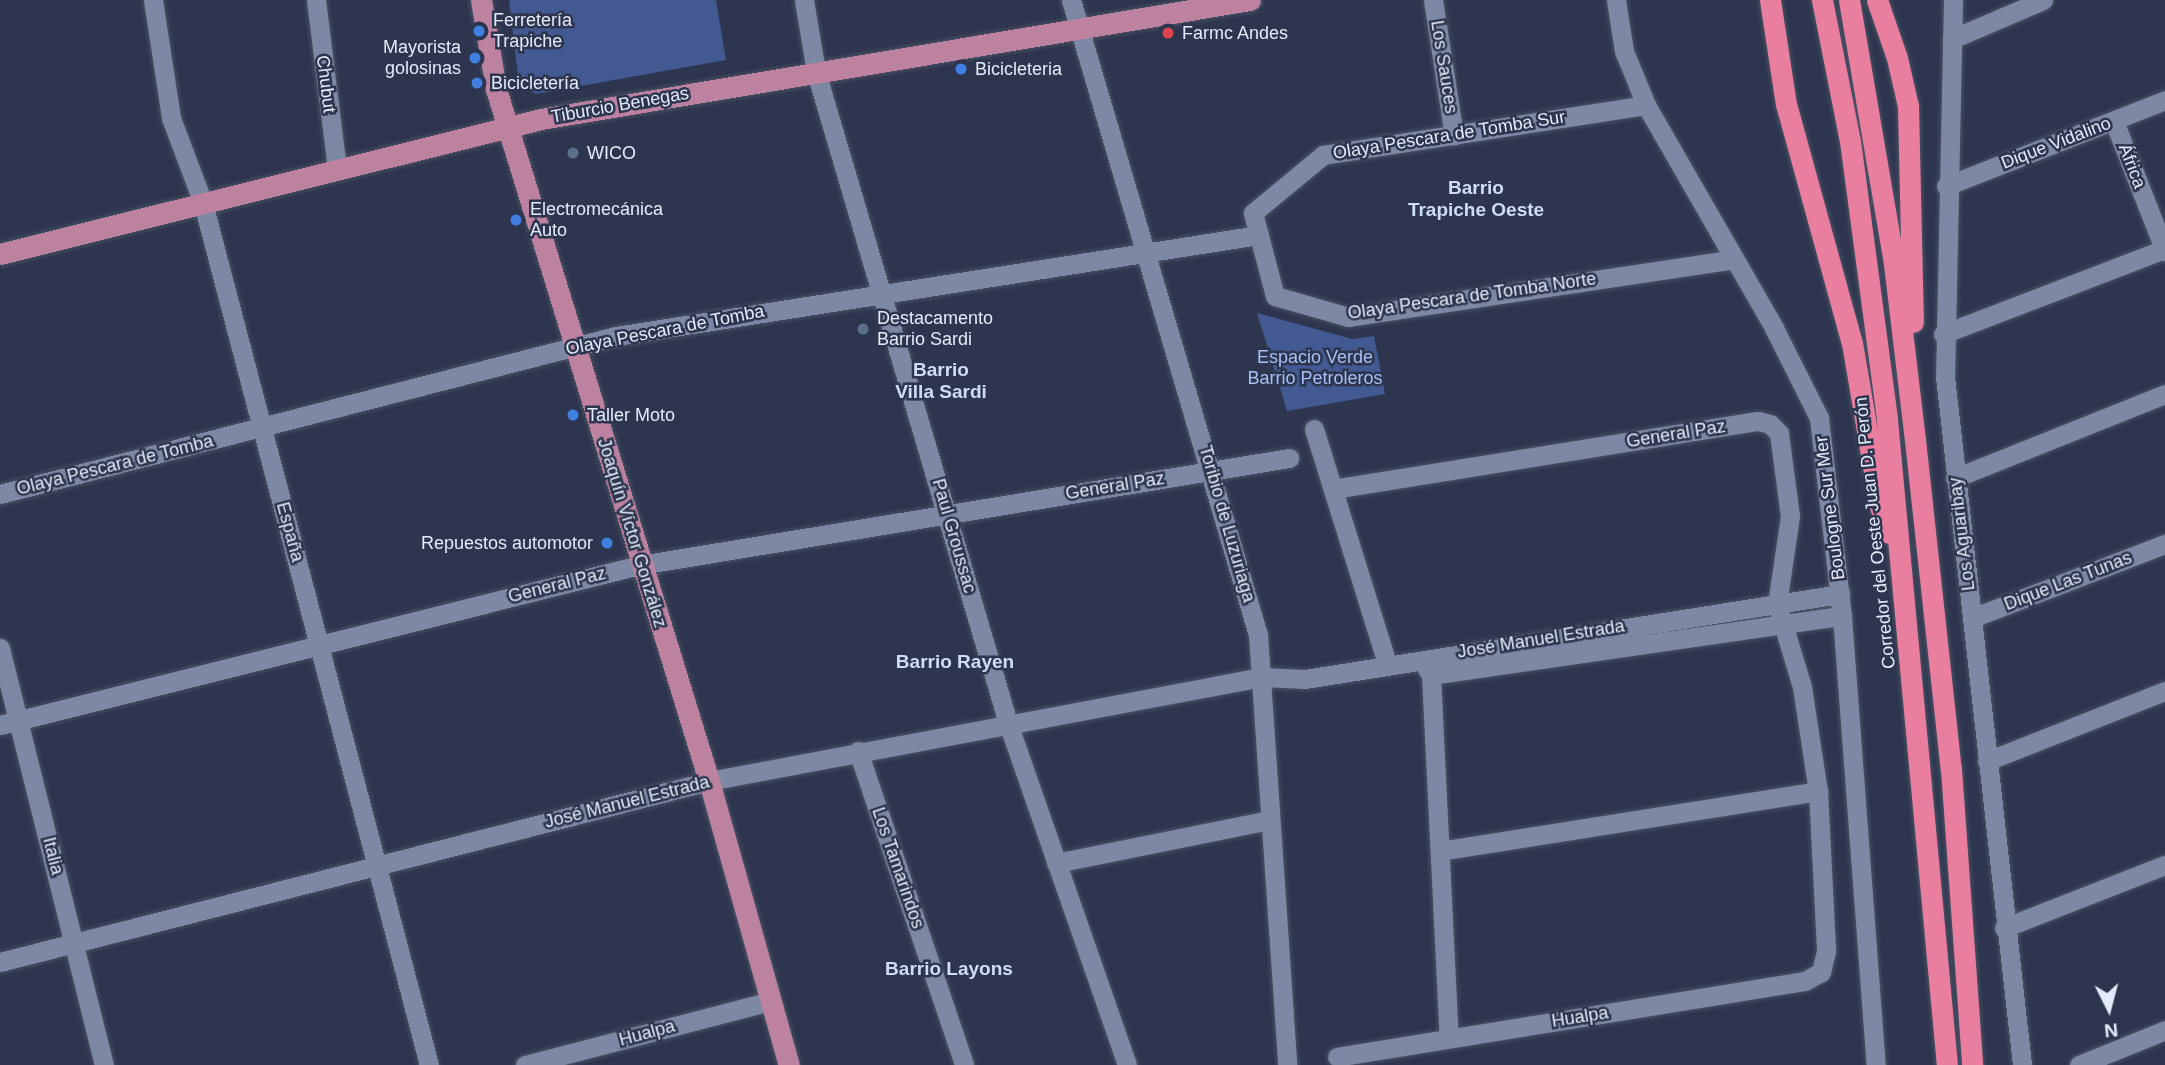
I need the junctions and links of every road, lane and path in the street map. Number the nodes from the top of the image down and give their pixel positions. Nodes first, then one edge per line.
1 (153, 0) edge
2 (316, 0) edge
3 (481, 0) edge
4 (804, 0) edge
5 (1071, 0) edge
6 (1250, 0) edge
7 (1433, 0) edge
8 (1616, 0) edge
9 (1770, 0) edge
10 (1822, 0) edge
11 (1849, 0) edge
12 (1877, 0) edge
13 (1953, 0) edge
14 (2043, 0) edge
15 (1077, 28) junction
16 (1952, 39) junction
17 (816, 72) junction
18 (2165, 100) edge
19 (1646, 105) junction
20 (2114, 121) junction
21 (508, 127) junction
22 (1454, 135) junction
23 (337, 168) junction
24 (1946, 186) junction
25 (204, 202) junction
26 (1259, 234) junction
27 (2164, 250) edge
28 (1147, 251) junction
29 (0, 254) edge
30 (1734, 259) junction
31 (883, 291) junction
32 (1943, 334) junction
33 (575, 345) junction
34 (2165, 394) edge
35 (262, 426) junction
36 (1314, 429) dead end
37 (1915, 440) junction
38 (1289, 458) dead end
39 (1212, 470) junction
40 (1955, 478) junction
41 (1333, 489) junction
42 (0, 494) edge
43 (948, 513) junction
44 (2165, 544) edge
45 (640, 565) junction
46 (1903, 573) junction
47 (1840, 594) junction
48 (1777, 604) junction
49 (1842, 616) junction
50 (1972, 618) junction
51 (1781, 626) junction
52 (320, 644) junction
53 (0, 648) edge
54 (1419, 658) junction
55 (1387, 663) junction
56 (1431, 675) junction
57 (1262, 677) junction
58 (2165, 691) edge
59 (9, 722) edge
60 (1008, 723) junction
61 (858, 751) junction
62 (1987, 761) junction
63 (709, 781) junction
64 (1818, 791) junction
65 (1269, 820) junction
66 (1440, 851) junction
67 (1056, 863) junction
68 (2165, 864) edge
69 (378, 867) junction
70 (2004, 928) junction
71 (75, 943) junction
72 (0, 962) edge
73 (770, 1001) junction
74 (2165, 1030) edge
75 (1450, 1037) junction
76 (1337, 1057) dead end
77 (104, 1065) edge
78 (429, 1065) edge
79 (525, 1065) edge
80 (789, 1065) edge
81 (964, 1065) edge
82 (1128, 1065) edge
83 (1287, 1065) edge
84 (1876, 1065) edge
85 (1947, 1065) edge
86 (1972, 1065) edge
87 (2022, 1065) edge
88 (2079, 1065) edge

1 - 25 street, España
2 - 23 street, Chubut
3 - 21 main road, Joaquín Víctor González
4 - 17 street, Paul Groussac
5 - 15 street, Toribio de Luzuriaga
6 - 15 main road, Tiburcio Benegas
7 - 22 street, Los Sauces
8 - 19 street, Boulogne Sur Mer
9 - 46 highway
10 - 46 highway, Corredor del Oeste Juan D. Perón
11 - 37 highway
12 - 37 highway
13 - 16 street, Los Aguaribay
14 - 16 street
15 - 17 main road, Tiburcio Benegas
15 - 28 street, Toribio de Luzuriaga
16 - 24 street, Los Aguaribay
17 - 21 main road, Tiburcio Benegas
17 - 31 street, Paul Groussac
18 - 20 street, Dique Vidalino
19 - 22 street, Olaya Pescara de Tomba Sur
19 - 30 street, Boulogne Sur Mer
20 - 24 street, Dique Vidalino
20 - 27 street, África
21 - 23 main road, Tiburcio Benegas
21 - 33 main road, Joaquín Víctor González
22 - 26 street, Olaya Pescara de Tomba Sur
23 - 25 main road, Tiburcio Benegas
24 - 32 street, Los Aguaribay
25 - 29 main road, Tiburcio Benegas
25 - 35 street, España
26 - 28 street, Olaya Pescara de Tomba
26 - 30 street, Olaya Pescara de Tomba Norte
27 - 32 street
28 - 31 street, Olaya Pescara de Tomba
28 - 39 street, Toribio de Luzuriaga
30 - 47 street, Boulogne Sur Mer
31 - 33 street, Olaya Pescara de Tomba
31 - 43 street, Paul Groussac
32 - 40 street, Los Aguaribay
33 - 35 street, Olaya Pescara de Tomba
33 - 45 main road, Joaquín Víctor González
34 - 40 street
35 - 42 street, Olaya Pescara de Tomba
35 - 52 street, España
36 - 41 street
37 - 86 highway
38 - 39 street, General Paz
39 - 43 street, General Paz
39 - 57 street, Toribio de Luzuriaga
40 - 50 street, Los Aguaribay
41 - 48 street, General Paz
41 - 55 street
43 - 45 street, General Paz
43 - 60 street, Paul Groussac
44 - 50 street, Dique Las Tunas
45 - 52 street, General Paz
45 - 63 main road, Joaquín Víctor González
46 - 85 highway, Corredor del Oeste Juan D. Perón
47 - 48 street, José Manuel Estrada
47 - 49 street, Boulogne Sur Mer
48 - 51 street
48 - 54 street, José Manuel Estrada
49 - 51 street, José Manuel Estrada
49 - 84 street, Boulogne Sur Mer
50 - 62 street, Los Aguaribay
51 - 56 street, José Manuel Estrada
51 - 64 street
52 - 59 street, General Paz
52 - 69 street, España
53 - 59 street, Italia
54 - 55 street, José Manuel Estrada
54 - 56 street
55 - 57 street, José Manuel Estrada
56 - 66 street
57 - 60 street, José Manuel Estrada
57 - 65 street, Toribio de Luzuriaga
58 - 62 street
59 - 71 street, Italia
60 - 61 street, José Manuel Estrada
60 - 67 street, Paul Groussac
61 - 63 street, José Manuel Estrada
61 - 81 street, Los Tamarindos
62 - 70 street, Los Aguaribay
63 - 69 street, José Manuel Estrada
63 - 73 main road, Joaquín Víctor González
64 - 66 street
64 - 75 street, Hualpa
65 - 67 street
65 - 83 street, Toribio de Luzuriaga
66 - 75 street
67 - 82 street, Paul Groussac
68 - 70 street
69 - 71 street, José Manuel Estrada
69 - 78 street, España
70 - 87 street, Los Aguaribay
71 - 72 street, José Manuel Estrada
71 - 77 street, Italia
73 - 79 street, Hualpa
73 - 80 main road, Joaquín Víctor González
74 - 88 street
75 - 76 street, Hualpa

